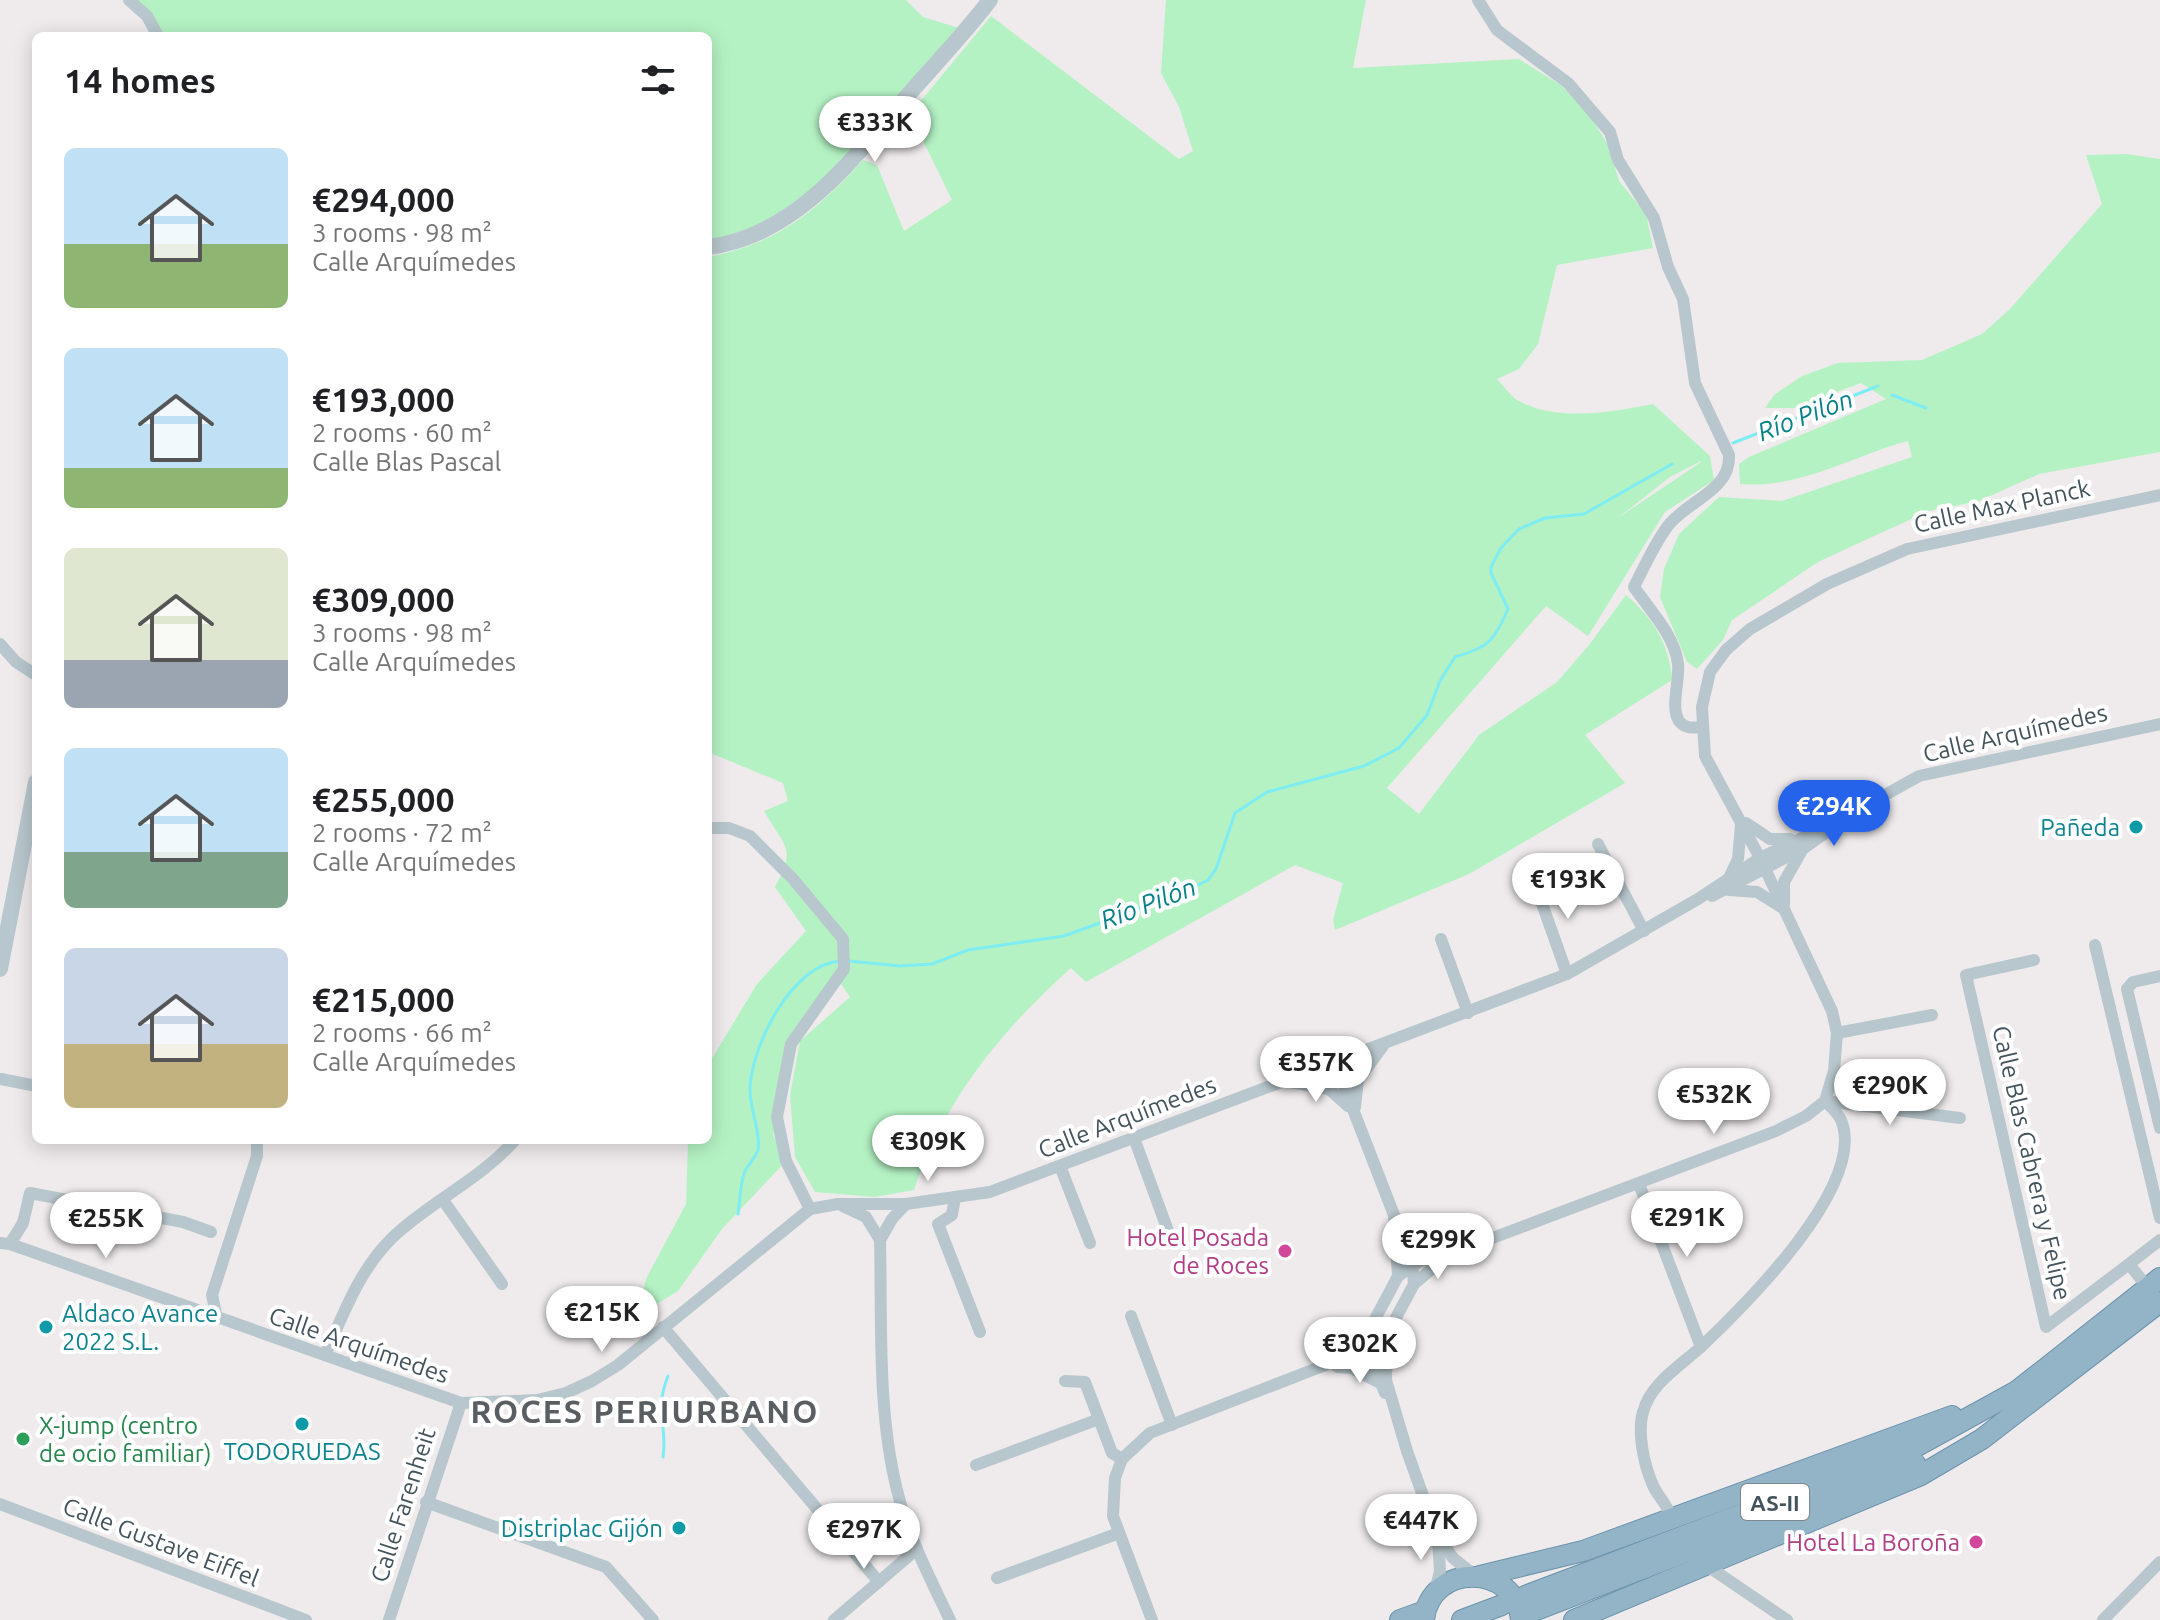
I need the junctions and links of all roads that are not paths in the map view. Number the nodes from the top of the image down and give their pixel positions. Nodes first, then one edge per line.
1 (129, 0) edge
2 (990, 0) edge
3 (1478, 0) edge
4 (156, 32) edge
5 (712, 246) edge
6 (2160, 495) edge
7 (0, 644) edge
8 (32, 671) edge
9 (2160, 724) edge
10 (1702, 727) junction
11 (32, 803) edge
12 (1740, 817) junction
13 (1842, 819) junction
14 (712, 828) edge
15 (1820, 830) junction
16 (1803, 842) junction
17 (1598, 844) dead end
18 (1763, 863) junction
19 (1534, 881) dead end
20 (1728, 885) junction
21 (1712, 896) junction
22 (1698, 899) junction
23 (1785, 911) junction
24 (1644, 931) junction
25 (1441, 939) dead end
26 (2095, 945) dead end
27 (2034, 960) dead end
28 (0, 969) edge
29 (1567, 974) junction
30 (2160, 976) edge
31 (1468, 1013) junction
32 (1932, 1015) dead end
33 (1837, 1033) junction
34 (1385, 1044) junction
35 (1335, 1063) junction
36 (1, 1079) edge
37 (1281, 1083) junction
38 (32, 1085) edge
39 (1825, 1101) junction
40 (1355, 1114) junction
41 (1960, 1118) dead end
42 (2160, 1128) edge
43 (1134, 1138) junction
44 (257, 1144) edge
45 (511, 1144) edge
46 (1060, 1166) junction
47 (1639, 1184) junction
48 (955, 1197) junction
49 (443, 1200) junction
50 (838, 1204) junction
51 (906, 1204) junction
52 (810, 1209) junction
53 (1394, 1215) junction
54 (2160, 1218) edge
55 (1395, 1231) junction
56 (211, 1232) dead end
57 (1410, 1237) junction
58 (1171, 1239) dead end
59 (880, 1240) junction
60 (2160, 1240) edge
61 (3, 1242) edge
62 (1090, 1243) dead end
63 (1444, 1257) junction
64 (2129, 1264) junction
65 (1414, 1265) junction
66 (1398, 1276) junction
67 (502, 1284) dead end
68 (1414, 1284) junction
69 (2156, 1289) edge
70 (212, 1295) junction
71 (190, 1309) junction
72 (1131, 1316) dead end
73 (217, 1319) junction
74 (663, 1327) junction
75 (980, 1332) dead end
76 (334, 1334) junction
77 (1387, 1335) junction
78 (1362, 1345) junction
79 (303, 1347) junction
80 (1701, 1347) junction
81 (325, 1355) junction
82 (356, 1366) junction
83 (1329, 1367) junction
84 (2031, 1378) junction
85 (1065, 1381) dead end
86 (1382, 1381) junction
87 (2037, 1399) junction
88 (461, 1403) junction
89 (1099, 1419) junction
90 (1172, 1425) junction
91 (1122, 1459) junction
92 (976, 1465) dead end
93 (426, 1502) junction
94 (0, 1504) edge
95 (1672, 1520) junction
96 (1119, 1533) junction
97 (1437, 1535) junction
98 (917, 1549) junction
99 (2160, 1562) edge
100 (1706, 1565) junction
101 (1477, 1575) junction
102 (997, 1578) dead end
103 (879, 1582) junction
104 (1428, 1608) edge
105 (1526, 1609) edge
106 (1506, 1615) edge
107 (1782, 1616) edge
108 (306, 1620) edge
109 (389, 1620) edge
110 (653, 1620) edge
111 (834, 1620) edge
112 (950, 1620) edge
113 (1152, 1620) edge
114 (1400, 1620) edge
115 (1462, 1620) edge
116 (1574, 1620) edge
117 (2103, 1620) edge

1 - 4 street
2 - 5 street
3 - 10 street
6 - 10 street, Calle Max Planck
7 - 8 street
9 - 13 street, Calle Arquímedes
10 - 12 street, Calle Max Planck
11 - 28 street
12 - 16 street, Calle Max Planck
12 - 18 street, Calle Max Planck
12 - 20 street
13 - 15 street, Calle Arquímedes
13 - 16 street, Calle Arquímedes
14 - 52 street
15 - 16 street, Calle Arquímedes
15 - 18 street, Calle Arquímedes
16 - 18 street, Calle Arquímedes
16 - 23 street
17 - 24 street
18 - 20 street, Calle Arquímedes
18 - 21 street, Calle Arquímedes
18 - 23 street, Calle Max Planck
19 - 29 street
20 - 21 street, Calle Arquímedes
20 - 22 street, Calle Arquímedes
20 - 23 street
21 - 22 street, Calle Arquímedes
22 - 24 street, Calle Arquímedes
23 - 33 street, Calle Max Planck
24 - 29 street, Calle Arquímedes
25 - 31 street
26 - 54 street
27 - 64 street, Calle Blas Cabrera y Felipe
29 - 31 street, Calle Arquímedes
30 - 42 street
31 - 34 street, Calle Arquímedes
32 - 33 street
33 - 39 street
34 - 35 street, Calle Arquímedes
34 - 40 street
35 - 37 street, Calle Arquímedes
35 - 40 street
36 - 38 street
37 - 40 street
37 - 43 street, Calle Arquímedes
39 - 41 street
39 - 47 street
39 - 80 street
40 - 53 street
43 - 46 street, Calle Arquímedes
43 - 58 street
44 - 70 street
45 - 49 street
46 - 48 street, Calle Arquímedes
46 - 62 street
47 - 63 street
47 - 80 street
48 - 51 street, Calle Arquímedes
48 - 75 street
49 - 67 street
49 - 76 street
50 - 51 street, Calle Arquímedes
50 - 52 street, Calle Arquímedes
50 - 59 street
51 - 59 street
52 - 74 street, Calle Arquímedes
53 - 55 street
53 - 57 street
55 - 65 street
55 - 66 street
56 - 61 street
57 - 63 street
57 - 65 street
59 - 98 street
60 - 64 street, Calle Blas Cabrera y Felipe
61 - 71 street, Calle Arquímedes
63 - 65 street
63 - 68 street
64 - 69 street
65 - 66 street
65 - 68 street
66 - 78 street
68 - 77 street
69 - 84 highway, AS-II
69 - 87 highway, AS-II
70 - 71 street
70 - 73 street
71 - 73 street, Calle Arquímedes
72 - 90 street
73 - 79 street, Calle Arquímedes
74 - 88 street, Calle Arquímedes
74 - 103 street
76 - 79 street
76 - 81 street
76 - 82 street
77 - 78 street
77 - 86 street
78 - 83 street
78 - 86 street
79 - 81 street, Calle Arquímedes
80 - 95 street
81 - 82 street, Calle Arquímedes
82 - 88 street, Calle Arquímedes
83 - 86 street
83 - 90 street
84 - 95 highway
84 - 105 highway, AS-II
85 - 89 street
86 - 97 street
87 - 100 highway
87 - 105 highway, AS-II
88 - 93 street, Calle Farenheit
89 - 91 street
89 - 92 street
90 - 91 street
91 - 96 street
93 - 109 street, Calle Farenheit
93 - 110 street
94 - 108 street, Calle Gustave Eiffel
95 - 101 highway
96 - 102 street
96 - 113 street
97 - 101 street
97 - 104 street
98 - 103 street
98 - 112 street
99 - 117 street
100 - 107 street
100 - 116 highway
101 - 104 highway
101 - 105 highway
103 - 111 street
104 - 114 highway
106 - 115 highway

